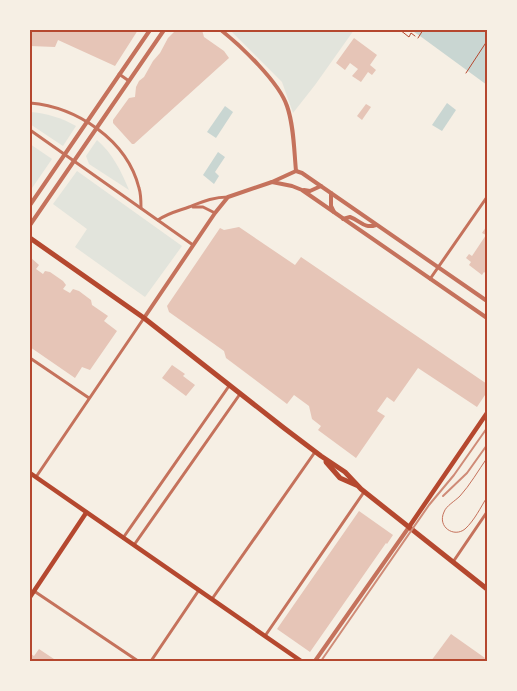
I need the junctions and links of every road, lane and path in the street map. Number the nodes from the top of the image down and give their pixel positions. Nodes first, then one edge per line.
1 (150, 30) edge
2 (164, 30) edge
3 (221, 30) edge
4 (400, 30) edge
5 (423, 30) edge
6 (415, 36) dead end
7 (418, 38) dead end
8 (487, 41) edge
9 (119, 74) junction
10 (466, 74) dead end
11 (128, 81) junction
12 (30, 103) edge
13 (87, 122) junction
14 (96, 128) junction
15 (30, 130) edge
16 (65, 154) junction
17 (74, 161) junction
18 (296, 171) junction
19 (272, 182) junction
20 (321, 186) junction
21 (302, 190) junction
22 (331, 193) junction
23 (228, 197) junction
24 (487, 197) edge
25 (30, 205) edge
26 (190, 207) junction
27 (142, 208) junction
28 (215, 213) junction
29 (335, 214) junction
30 (343, 219) junction
31 (158, 220) junction
32 (376, 224) junction
33 (30, 225) edge
34 (30, 238) edge
35 (194, 245) junction
36 (438, 268) junction
37 (430, 279) junction
38 (487, 301) edge
39 (144, 318) junction
40 (487, 318) edge
41 (30, 358) edge
42 (229, 386) junction
43 (240, 394) junction
44 (89, 398) junction
45 (487, 413) edge
46 (315, 452) junction
47 (320, 456) junction
48 (487, 458) edge
49 (30, 473) edge
50 (36, 477) junction
51 (358, 486) junction
52 (365, 492) junction
53 (487, 497) edge
54 (487, 512) edge
55 (86, 513) junction
56 (409, 527) junction
57 (123, 538) junction
58 (134, 545) junction
59 (453, 562) junction
60 (487, 589) edge
61 (199, 590) junction
62 (34, 591) junction
63 (30, 597) edge
64 (212, 599) junction
65 (265, 636) junction
66 (138, 661) edge
67 (151, 661) edge
68 (301, 661) edge
69 (315, 661) edge

1 - 9 street
2 - 11 street
3 - 18 street
4 - 6 path
5 - 7 path
8 - 10 path
9 - 11 street
9 - 13 street
11 - 14 street
12 - 13 street
13 - 14 street
13 - 16 street
14 - 17 street
14 - 27 street
15 - 16 street
16 - 17 street
16 - 25 street
17 - 27 street
17 - 33 street
18 - 19 street
18 - 20 street
19 - 21 street
19 - 23 street
20 - 21 street
20 - 22 street
21 - 29 street
22 - 29 street
22 - 32 street
23 - 26 street
23 - 28 street
24 - 36 street
26 - 28 street
26 - 31 street
27 - 31 street
28 - 35 street
29 - 30 street
30 - 32 street
30 - 37 street
31 - 35 street
32 - 36 street
34 - 39 main road
35 - 39 street
36 - 37 street
36 - 38 street
37 - 40 street
39 - 42 main road
39 - 44 street
41 - 44 street
42 - 43 main road
42 - 57 street
43 - 46 main road
43 - 58 street
44 - 50 street
45 - 56 main road
46 - 47 main road
46 - 64 street
47 - 51 main road
47 - 51 main road
48 - 53 lane
49 - 50 main road
50 - 55 main road
51 - 52 main road
52 - 56 main road
52 - 65 street
54 - 59 street
55 - 57 main road
55 - 62 main road
56 - 59 main road
56 - 69 street
57 - 58 main road
58 - 61 main road
59 - 60 main road
61 - 64 main road
61 - 67 street
62 - 63 main road
62 - 66 street
64 - 65 main road
65 - 68 main road

